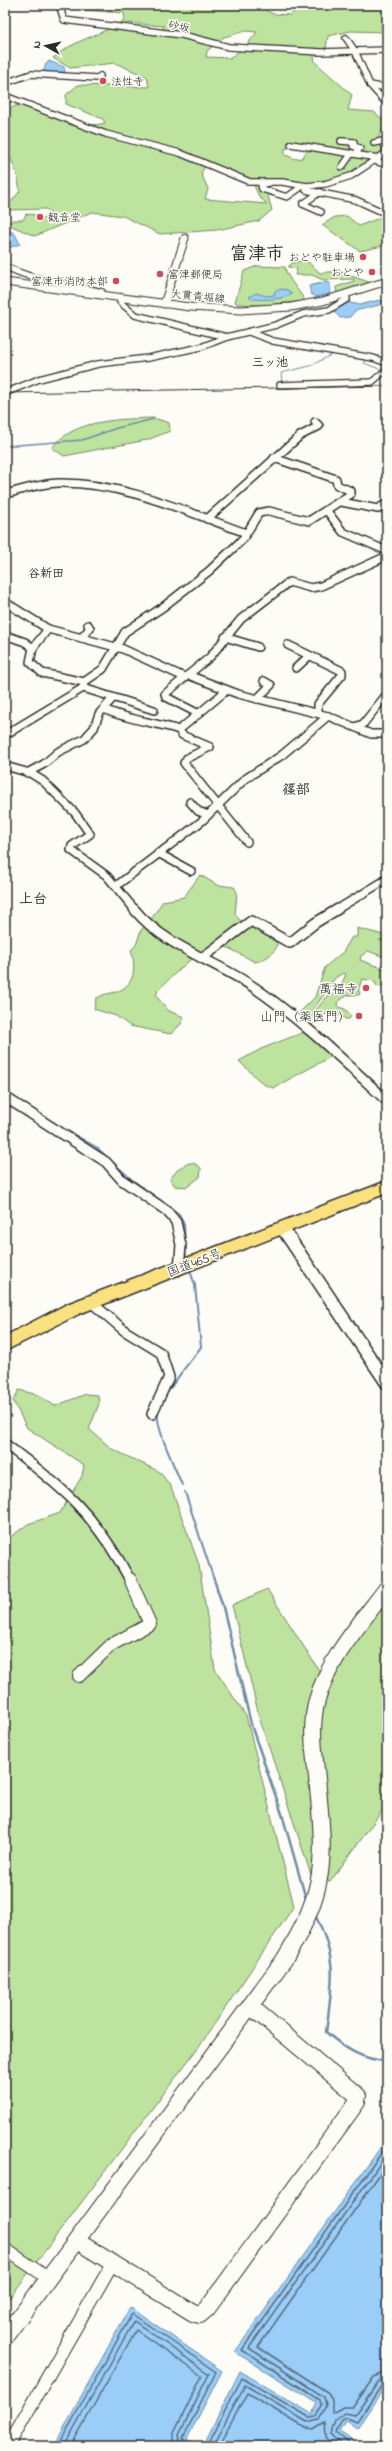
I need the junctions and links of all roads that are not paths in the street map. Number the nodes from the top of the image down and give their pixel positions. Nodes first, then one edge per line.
1 (59, 5) edge
2 (346, 38) dead end
3 (260, 42) dead end
4 (252, 49) junction
5 (387, 50) edge
6 (355, 51) junction
7 (100, 76) dead end
8 (5, 83) edge
9 (370, 85) junction
10 (387, 88) edge
11 (380, 95) junction
12 (5, 96) edge
13 (387, 97) edge
14 (387, 104) edge
15 (387, 140) edge
16 (341, 141) dead end
17 (374, 143) dead end
18 (291, 144) dead end
19 (387, 152) edge
20 (354, 153) junction
21 (377, 159) junction
22 (387, 165) edge
23 (342, 167) dead end
24 (300, 188) junction
25 (306, 188) junction
26 (320, 192) junction
27 (321, 212) dead end
28 (387, 214) edge
29 (185, 238) dead end
30 (5, 266) edge
31 (387, 281) edge
32 (5, 282) edge
33 (102, 294) junction
34 (345, 296) junction
35 (122, 297) junction
36 (164, 304) junction
37 (249, 332) junction
38 (227, 337) junction
39 (387, 363) edge
40 (387, 368) edge
41 (280, 385) dead end
42 (5, 393) edge
43 (315, 422) dead end
44 (274, 458) junction
45 (5, 494) edge
46 (341, 502) junction
47 (386, 506) edge
48 (327, 511) junction
49 (206, 519) junction
50 (246, 533) junction
51 (387, 551) edge
52 (387, 556) edge
53 (5, 602) edge
54 (88, 625) dead end
55 (48, 629) junction
56 (5, 636) edge
57 (81, 638) junction
58 (226, 638) junction
59 (288, 645) dead end
60 (258, 647) dead end
61 (33, 648) junction
62 (115, 648) junction
63 (309, 656) junction
64 (296, 668) dead end
65 (186, 676) junction
66 (264, 681) dead end
67 (82, 689) junction
68 (227, 690) junction
69 (387, 694) edge
70 (113, 698) junction
71 (256, 699) junction
72 (104, 709) junction
73 (154, 710) dead end
74 (318, 713) junction
75 (200, 714) junction
76 (328, 716) junction
77 (355, 727) junction
78 (179, 730) junction
79 (387, 734) edge
80 (5, 735) edge
81 (5, 766) edge
82 (27, 773) junction
83 (190, 802) dead end
84 (218, 806) junction
85 (208, 815) junction
86 (247, 842) dead end
87 (158, 853) junction
88 (191, 871) dead end
89 (387, 879) edge
90 (116, 886) junction
91 (202, 958) junction
92 (5, 1097) edge
93 (387, 1101) edge
94 (387, 1187) edge
95 (283, 1229) junction
96 (185, 1266) junction
97 (91, 1302) junction
98 (5, 1344) edge
99 (387, 1383) edge
100 (152, 1414) dead end
101 (5, 1444) edge
102 (387, 1588) edge
103 (79, 1676) dead end
104 (250, 2006) junction
105 (77, 2241) junction
106 (5, 2249) edge
107 (112, 2264) junction
108 (48, 2278) junction
109 (5, 2337) edge
110 (8, 2446) edge

1 - 4 street, 砂坂
2 - 6 street
3 - 4 street
4 - 6 street, 砂坂
5 - 6 street, 砂坂
6 - 9 street
7 - 8 street
9 - 10 street
9 - 11 street
11 - 13 street
11 - 14 street
12 - 25 street
15 - 17 street
16 - 20 street
18 - 20 street
19 - 21 street
20 - 21 street
20 - 23 street
21 - 22 street
21 - 25 street
24 - 24 street
24 - 25 street
25 - 26 street
26 - 27 street
26 - 28 street
29 - 36 street
30 - 33 street
31 - 34 street, 大貫青堀線
32 - 33 street, 大貫青堀線
33 - 35 street, 大貫青堀線
34 - 36 street, 大貫青堀線
34 - 37 street
35 - 36 street, 大貫青堀線
35 - 38 street
37 - 38 street
37 - 39 street
38 - 42 street
40 - 41 street
43 - 44 street
44 - 46 street
44 - 49 street
45 - 49 street
46 - 47 street
46 - 48 street
48 - 50 street
48 - 51 street
49 - 50 street
50 - 62 street
52 - 58 street
53 - 55 street
54 - 57 street
55 - 57 street
55 - 61 street
56 - 61 street
57 - 62 street
58 - 60 street
58 - 65 street
59 - 63 street
61 - 67 street
62 - 65 street
62 - 67 street
63 - 64 street
63 - 74 street
65 - 68 street
65 - 75 street
66 - 71 street
67 - 70 street
67 - 80 street
68 - 71 street
68 - 75 street
69 - 77 street
70 - 72 street
70 - 73 street
71 - 74 street
72 - 78 street
72 - 82 street
74 - 76 street
75 - 78 street
76 - 77 street
76 - 84 street
77 - 79 street
78 - 84 street
81 - 82 street
82 - 90 street
83 - 85 street
84 - 85 street
84 - 86 street
85 - 87 street
87 - 88 street
87 - 90 street
89 - 91 street
90 - 91 street
91 - 93 street
92 - 96 street
94 - 95 highway, 国道465号
95 - 96 highway, 国道465号
95 - 99 street
96 - 97 highway, 国道465号
97 - 98 highway, 国道465号
97 - 100 street
101 - 103 street
102 - 104 street
104 - 105 street
104 - 107 street
105 - 107 street
105 - 108 street
106 - 108 street
107 - 110 street
108 - 109 street

